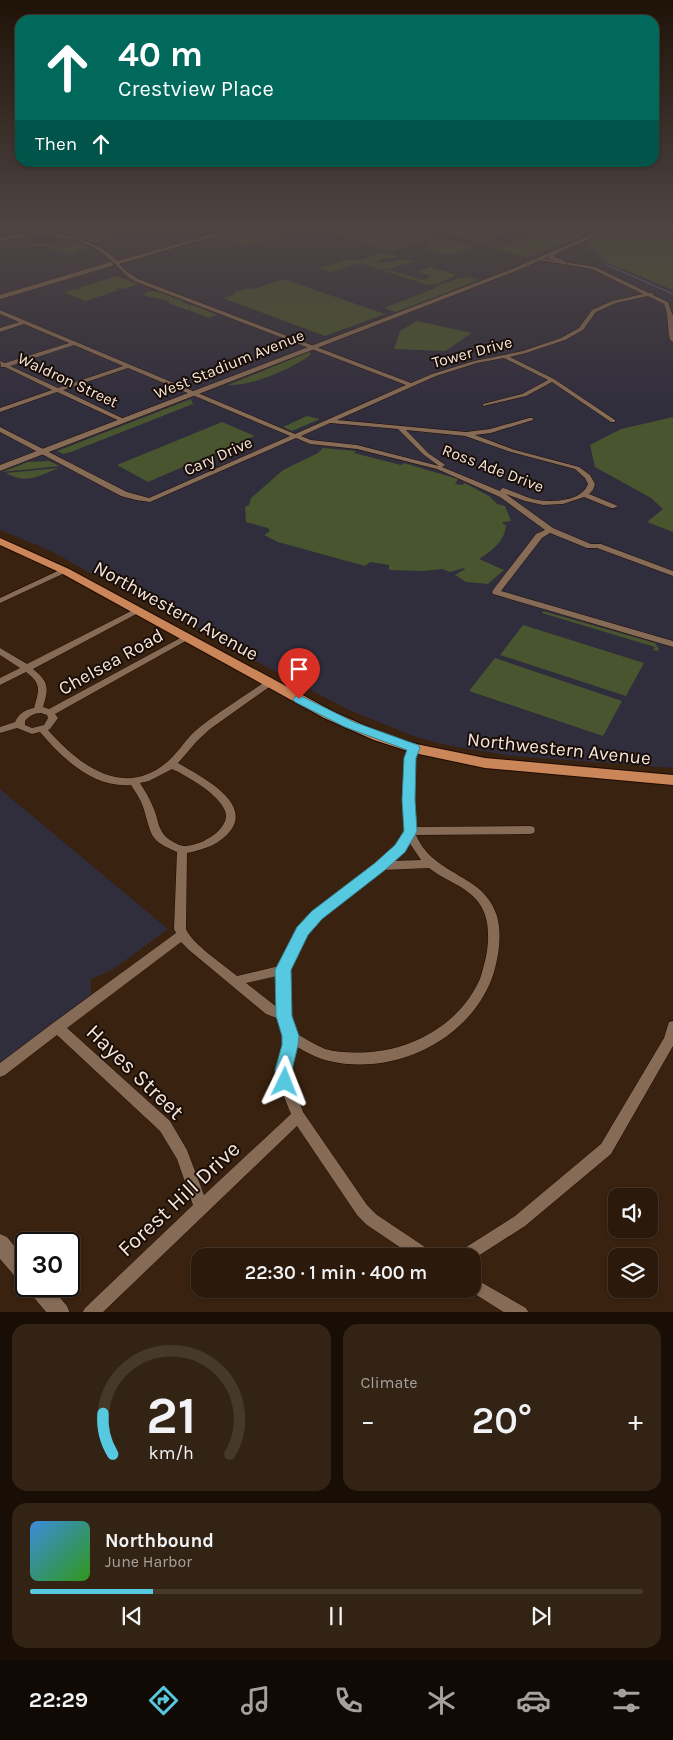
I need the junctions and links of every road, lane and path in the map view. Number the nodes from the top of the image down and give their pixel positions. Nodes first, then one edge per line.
1 (30, 288) edge
2 (158, 288) edge
3 (465, 288) edge
4 (639, 288) edge
5 (651, 294) junction
6 (0, 297) edge
7 (0, 312) edge
8 (24, 322) junction
9 (0, 330) edge
10 (673, 340) edge
11 (74, 343) junction
12 (313, 347) junction
13 (504, 356) junction
14 (2, 365) edge
15 (127, 366) junction
16 (552, 380) junction
17 (412, 385) junction
18 (57, 390) junction
19 (195, 394) junction
20 (485, 405) dead end
21 (0, 410) edge
22 (531, 418) dead end
23 (613, 420) dead end
24 (124, 421) junction
25 (329, 421) junction
26 (0, 429) edge
27 (401, 429) junction
28 (466, 434) junction
29 (296, 436) junction
30 (44, 452) junction
31 (0, 468) edge
32 (585, 495) junction
33 (614, 506) dead end
34 (550, 530) junction
35 (0, 536) edge
36 (0, 541) edge
37 (65, 571) junction
38 (673, 574) edge
39 (0, 601) edge
40 (138, 611) junction
41 (187, 638) junction
42 (673, 644) edge
43 (0, 651) edge
44 (26, 669) junction
45 (0, 682) edge
46 (269, 683) junction
47 (38, 710) junction
48 (50, 713) junction
49 (19, 724) junction
50 (0, 730) edge
51 (43, 730) junction
52 (414, 748) junction
53 (172, 764) junction
54 (673, 780) edge
55 (134, 781) junction
56 (530, 830) dead end
57 (410, 831) junction
58 (182, 850) junction
59 (431, 864) junction
60 (380, 866) junction
61 (182, 935) junction
62 (283, 970) junction
63 (235, 981) junction
64 (284, 1016) junction
65 (673, 1026) edge
66 (57, 1027) junction
67 (290, 1036) junction
68 (0, 1071) edge
69 (298, 1116) junction
70 (201, 1207) junction
71 (0, 1244) edge
72 (414, 1248) edge
73 (478, 1248) edge
74 (15, 1261) edge
75 (481, 1289) edge
76 (47, 1297) edge
77 (60, 1312) edge
78 (90, 1312) edge
79 (521, 1312) edge

1 - 6 street
2 - 12 street
3 - 12 street, West Stadium Avenue
4 - 5 street
5 - 10 street
5 - 13 street, Tower Drive
7 - 8 street
8 - 9 street
8 - 11 street
11 - 14 street
11 - 15 street
12 - 17 street
12 - 19 street, West Stadium Avenue
13 - 16 street
13 - 17 street, Tower Drive
14 - 18 street, Waldron Street
15 - 18 street
15 - 19 street
16 - 20 street
16 - 23 street
17 - 25 street, Tower Drive
18 - 21 street
18 - 24 street, Waldron Street
19 - 24 street, West Stadium Avenue
19 - 29 street
22 - 28 street, Ross Ade Drive
24 - 30 street, West Stadium Avenue
25 - 27 street, Ross Ade Drive
25 - 29 street, Tower Drive
26 - 30 street
27 - 28 street, Ross Ade Drive
27 - 32 street, Ross Ade Drive
28 - 32 street, Ross Ade Drive
29 - 30 street, Cary Drive
29 - 34 street
30 - 31 street, West Stadium Avenue
32 - 33 street
34 - 38 street
34 - 42 street
35 - 37 main road, Northwestern Avenue
36 - 37 main road, Northwestern Avenue
37 - 39 street
37 - 40 main road, Northwestern Avenue
40 - 41 main road, Northwestern Avenue
40 - 44 street
41 - 46 main road, Northwestern Avenue
41 - 48 street, Chelsea Road
43 - 44 street
44 - 45 street
44 - 47 street
46 - 52 main road, Northwestern Avenue
46 - 53 street
47 - 48 street
47 - 49 street
48 - 51 street
49 - 50 street
49 - 51 street
51 - 55 street
52 - 54 main road, Northwestern Avenue
52 - 57 street
53 - 55 street
53 - 58 street
55 - 58 street
56 - 57 street
57 - 59 street
57 - 60 street
58 - 61 street
59 - 60 street
59 - 67 street
60 - 62 street
61 - 63 street
61 - 66 street
62 - 63 street
62 - 64 street
63 - 64 street
64 - 67 street
65 - 73 street
66 - 68 street
66 - 70 street, Hayes Street
67 - 69 street
69 - 70 street, Forest Hill Drive
69 - 72 street
70 - 78 street, Forest Hill Drive
71 - 74 street
75 - 79 street
76 - 77 street

